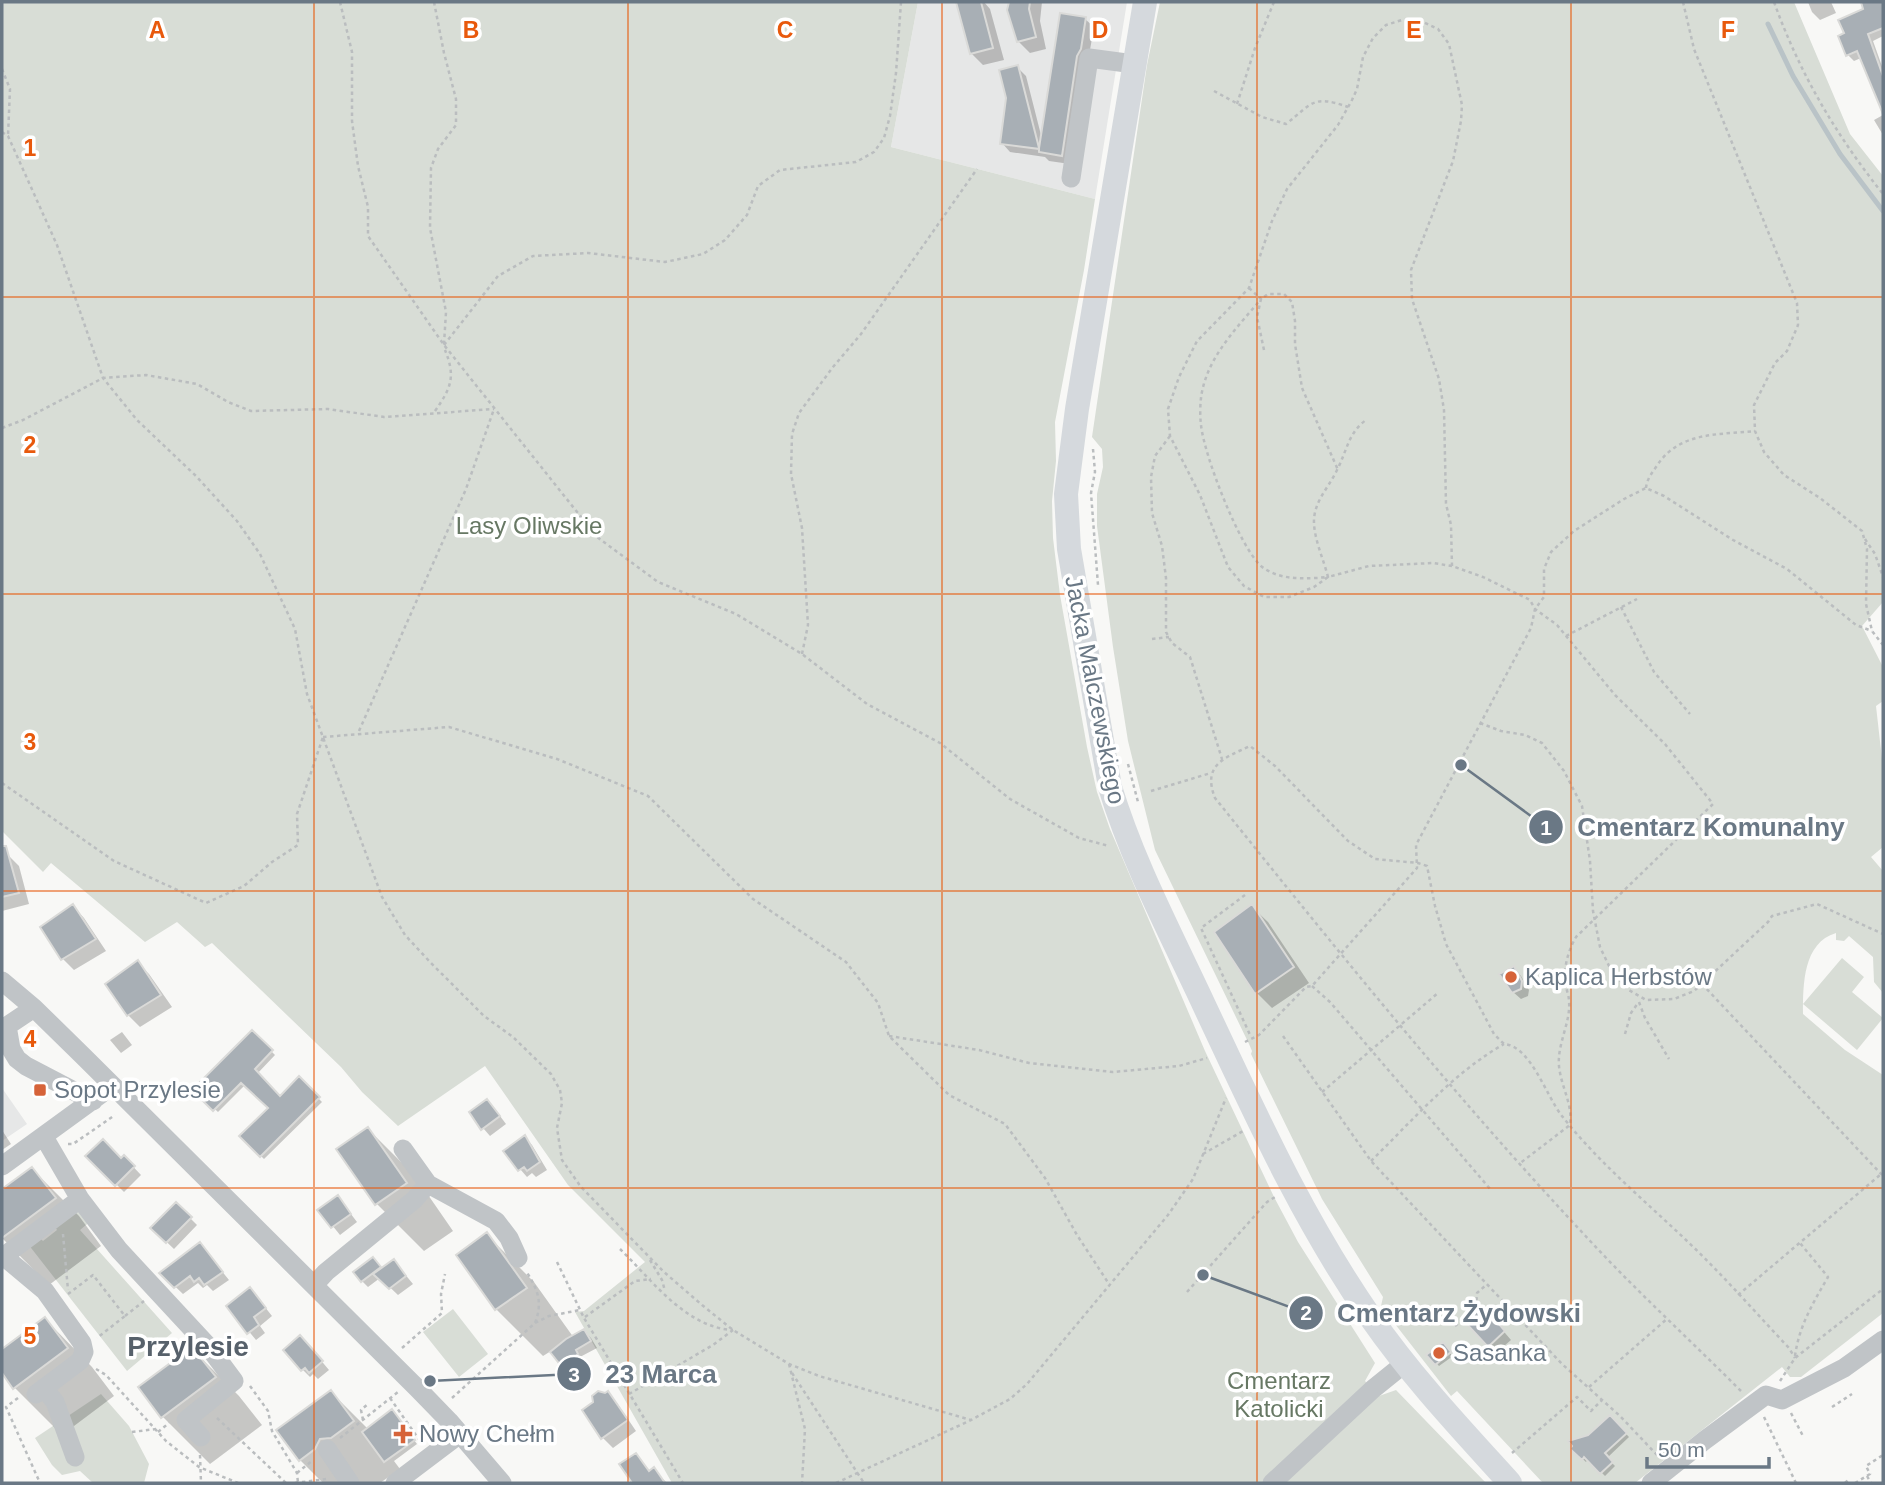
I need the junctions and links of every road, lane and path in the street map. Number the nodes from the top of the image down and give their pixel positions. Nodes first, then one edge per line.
1 (340, 2) edge
2 (434, 2) edge
3 (901, 2) edge
4 (1145, 2) edge
5 (1274, 2) edge
6 (1683, 2) edge
7 (1774, 2) edge
8 (1134, 64) junction
9 (2, 69) edge
10 (1214, 91) dead end
11 (1237, 104) junction
12 (1348, 107) junction
13 (2, 132) edge
14 (8, 136) junction
15 (977, 169) dead end
16 (1071, 178) dead end
17 (1883, 194) edge
18 (1249, 288) junction
19 (1261, 299) junction
20 (443, 345) junction
21 (1264, 350) dead end
22 (103, 378) junction
23 (494, 409) junction
24 (434, 412) junction
25 (1366, 420) dead end
26 (2, 428) edge
27 (1755, 431) junction
28 (1170, 436) junction
29 (1085, 440) dead end
30 (1338, 470) junction
31 (1646, 488) junction
32 (1864, 536) junction
33 (1452, 566) junction
34 (1328, 577) junction
35 (1883, 577) edge
36 (1099, 596) dead end
37 (1637, 599) dead end
38 (1621, 607) junction
39 (1535, 609) junction
40 (1872, 631) junction
41 (1566, 636) junction
42 (1169, 637) junction
43 (1152, 639) dead end
44 (1883, 645) edge
45 (802, 654) junction
46 (1690, 714) dead end
47 (1480, 723) junction
48 (358, 733) junction
49 (323, 737) junction
50 (1127, 757) dead end
51 (1222, 759) junction
52 (1211, 773) junction
53 (2, 783) edge
54 (1151, 791) dead end
55 (1139, 804) dead end
56 (1133, 853) junction
57 (1418, 863) junction
58 (1245, 895) dead end
59 (1594, 917) junction
60 (1883, 934) edge
61 (1340, 955) junction
62 (2, 981) edge
63 (1702, 984) junction
64 (1312, 986) junction
65 (1438, 993) dead end
66 (1642, 997) junction
67 (1639, 1002) junction
68 (34, 1009) junction
69 (1400, 1025) junction
70 (4, 1027) edge
71 (1625, 1034) dead end
72 (889, 1035) junction
73 (1283, 1036) dead end
74 (1252, 1038) junction
75 (1237, 1044) dead end
76 (1504, 1044) junction
77 (1370, 1050) junction
78 (1212, 1057) dead end
79 (1669, 1059) dead end
80 (1451, 1084) junction
81 (112, 1085) junction
82 (1229, 1090) dead end
83 (1322, 1092) junction
84 (93, 1101) junction
85 (121, 1111) dead end
86 (1422, 1111) junction
87 (1570, 1125) junction
88 (1248, 1128) dead end
89 (48, 1145) junction
90 (403, 1149) dead end
91 (1203, 1154) junction
92 (1371, 1161) junction
93 (1519, 1164) junction
94 (2, 1166) edge
95 (1882, 1175) edge
96 (428, 1184) junction
97 (1491, 1190) dead end
98 (80, 1199) junction
99 (1267, 1202) dead end
100 (62, 1213) junction
101 (1800, 1243) junction
102 (620, 1249) dead end
103 (646, 1254) junction
104 (3, 1255) edge
105 (518, 1258) joint
106 (557, 1262) dead end
107 (444, 1274) dead end
108 (651, 1279) junction
109 (1109, 1284) junction
110 (1486, 1284) junction
111 (314, 1285) junction
112 (1883, 1289) edge
113 (155, 1291) junction
114 (1187, 1292) dead end
115 (665, 1293) junction
116 (1738, 1295) junction
117 (540, 1308) junction
118 (580, 1310) junction
119 (125, 1316) junction
120 (549, 1316) junction
121 (584, 1318) junction
122 (1668, 1318) junction
123 (534, 1323) junction
124 (1455, 1326) dead end
125 (733, 1330) junction
126 (1883, 1340) edge
127 (402, 1348) dead end
128 (82, 1354) junction
129 (1795, 1358) junction
130 (789, 1364) junction
131 (1404, 1364) junction
132 (792, 1373) junction
133 (234, 1381) junction
134 (1588, 1388) junction
135 (40, 1391) junction
136 (399, 1391) dead end
137 (629, 1394) junction
138 (1852, 1394) dead end
139 (390, 1398) junction
140 (452, 1398) dead end
141 (1602, 1400) junction
142 (1782, 1401) junction
143 (369, 1403) dead end
144 (204, 1406) junction
145 (6, 1407) junction
146 (1832, 1407) dead end
147 (2, 1410) edge
148 (1759, 1410) junction
149 (363, 1420) junction
150 (971, 1420) junction
151 (156, 1429) junction
152 (132, 1432) dead end
153 (460, 1434) junction
154 (1803, 1436) dead end
155 (201, 1437) joint
156 (423, 1445) dead end
157 (327, 1449) junction
158 (1883, 1455) edge
159 (75, 1457) dead end
160 (1512, 1458) dead end
161 (199, 1466) junction
162 (1669, 1469) junction
163 (297, 1473) junction
164 (858, 1474) junction
165 (1867, 1476) junction
166 (348, 1480) edge
167 (1849, 1480) dead end
168 (40, 1483) edge
169 (201, 1483) edge
170 (238, 1483) edge
171 (286, 1483) edge
172 (296, 1483) edge
173 (395, 1483) edge
174 (502, 1483) edge
175 (683, 1483) edge
176 (802, 1483) edge
177 (836, 1483) edge
178 (863, 1483) edge
179 (1272, 1483) edge
180 (1510, 1483) edge
181 (1651, 1483) edge
182 (1796, 1483) edge
183 (1844, 1483) edge
184 (1855, 1483) edge
185 (1871, 1483) edge

1 - 20 path
2 - 20 path
3 - 20 path
4 - 8 main road, Jacka Malczewskiego
5 - 11 path
6 - 27 path
7 - 17 path
8 - 16 street
8 - 56 main road, Jacka Malczewskiego
9 - 14 path
10 - 11 path
11 - 12 path
12 - 18 path
12 - 33 path
13 - 14 path
14 - 22 path
15 - 45 path
18 - 19 path
18 - 28 path
19 - 21 path
19 - 30 path
19 - 34 path
20 - 23 path
20 - 24 path
22 - 24 path
22 - 26 path
22 - 49 path
23 - 24 path
23 - 45 path
23 - 48 path
25 - 30 path
27 - 31 path
27 - 32 path
28 - 34 path
28 - 42 path
29 - 36 path
30 - 34 path
31 - 39 path
31 - 40 path
32 - 35 path
32 - 40 path
33 - 34 path
33 - 39 path
37 - 38 path
38 - 41 path
38 - 46 path
39 - 41 path
39 - 47 path
40 - 44 path
41 - 59 path
42 - 43 path
42 - 51 path
45 - 56 path
47 - 57 path
47 - 59 path
48 - 49 path
48 - 72 path
49 - 53 path
49 - 103 path
50 - 55 path
51 - 52 path
51 - 57 path
52 - 54 path
52 - 61 path
56 - 131 main road, Jacka Malczewskiego
57 - 61 path
57 - 76 path
58 - 74 path
59 - 66 path
59 - 87 path
60 - 63 path
61 - 64 path
61 - 69 path
62 - 68 street
63 - 66 path
63 - 95 path
64 - 74 path
64 - 77 path
65 - 69 path
66 - 67 path
67 - 71 path
67 - 79 path
68 - 70 street
68 - 81 street
69 - 77 path
69 - 80 path
70 - 84 street
72 - 78 path
72 - 109 path
73 - 83 path
74 - 75 path
76 - 80 path
76 - 87 path
77 - 83 path
77 - 86 path
80 - 86 path
80 - 93 path
81 - 84 street
81 - 111 street
82 - 91 path
83 - 92 path
84 - 89 street
85 - 89 path
86 - 92 path
86 - 97 path
87 - 93 path
87 - 116 path
88 - 91 path
89 - 94 street
89 - 98 street
90 - 96 street
91 - 109 path
92 - 110 path
93 - 122 path
95 - 101 path
96 - 105 street
96 - 111 street
98 - 100 street
98 - 113 street
99 - 114 path
100 - 104 street
100 - 119 path
101 - 116 path
101 - 129 path
102 - 108 path
103 - 115 path
103 - 125 path
104 - 128 street
105 - 117 path
106 - 118 path
107 - 127 path
108 - 115 path
108 - 121 path
109 - 150 path
110 - 124 path
110 - 134 path
111 - 153 street
112 - 129 path
113 - 119 path
113 - 133 street
115 - 125 path
116 - 129 path
117 - 120 path
117 - 123 path
118 - 120 path
118 - 121 path
119 - 128 path
120 - 123 path
121 - 137 path
122 - 134 path
122 - 148 path
123 - 140 path
125 - 130 path
125 - 137 path
126 - 142 street
128 - 135 street
128 - 151 path
129 - 142 path
130 - 132 path
130 - 150 path
131 - 179 street
131 - 180 main road, Jacka Malczewskiego
132 - 164 path
132 - 176 path
133 - 144 street
133 - 163 path
134 - 141 path
135 - 145 path
135 - 159 street
136 - 139 path
137 - 175 path
138 - 146 path
139 - 149 path
139 - 156 path
141 - 160 path
141 - 162 path
142 - 148 street
142 - 154 path
143 - 149 path
144 - 155 street
144 - 171 path
145 - 147 path
145 - 168 path
148 - 162 street
148 - 182 path
149 - 157 path
150 - 164 path
151 - 152 path
151 - 161 path
153 - 173 street
153 - 174 street
155 - 161 path
157 - 163 path
157 - 166 street
158 - 165 path
161 - 169 path
161 - 170 path
162 - 181 street
163 - 172 path
164 - 177 path
164 - 178 path
165 - 184 path
165 - 185 path
166 - 172 path
167 - 183 path

